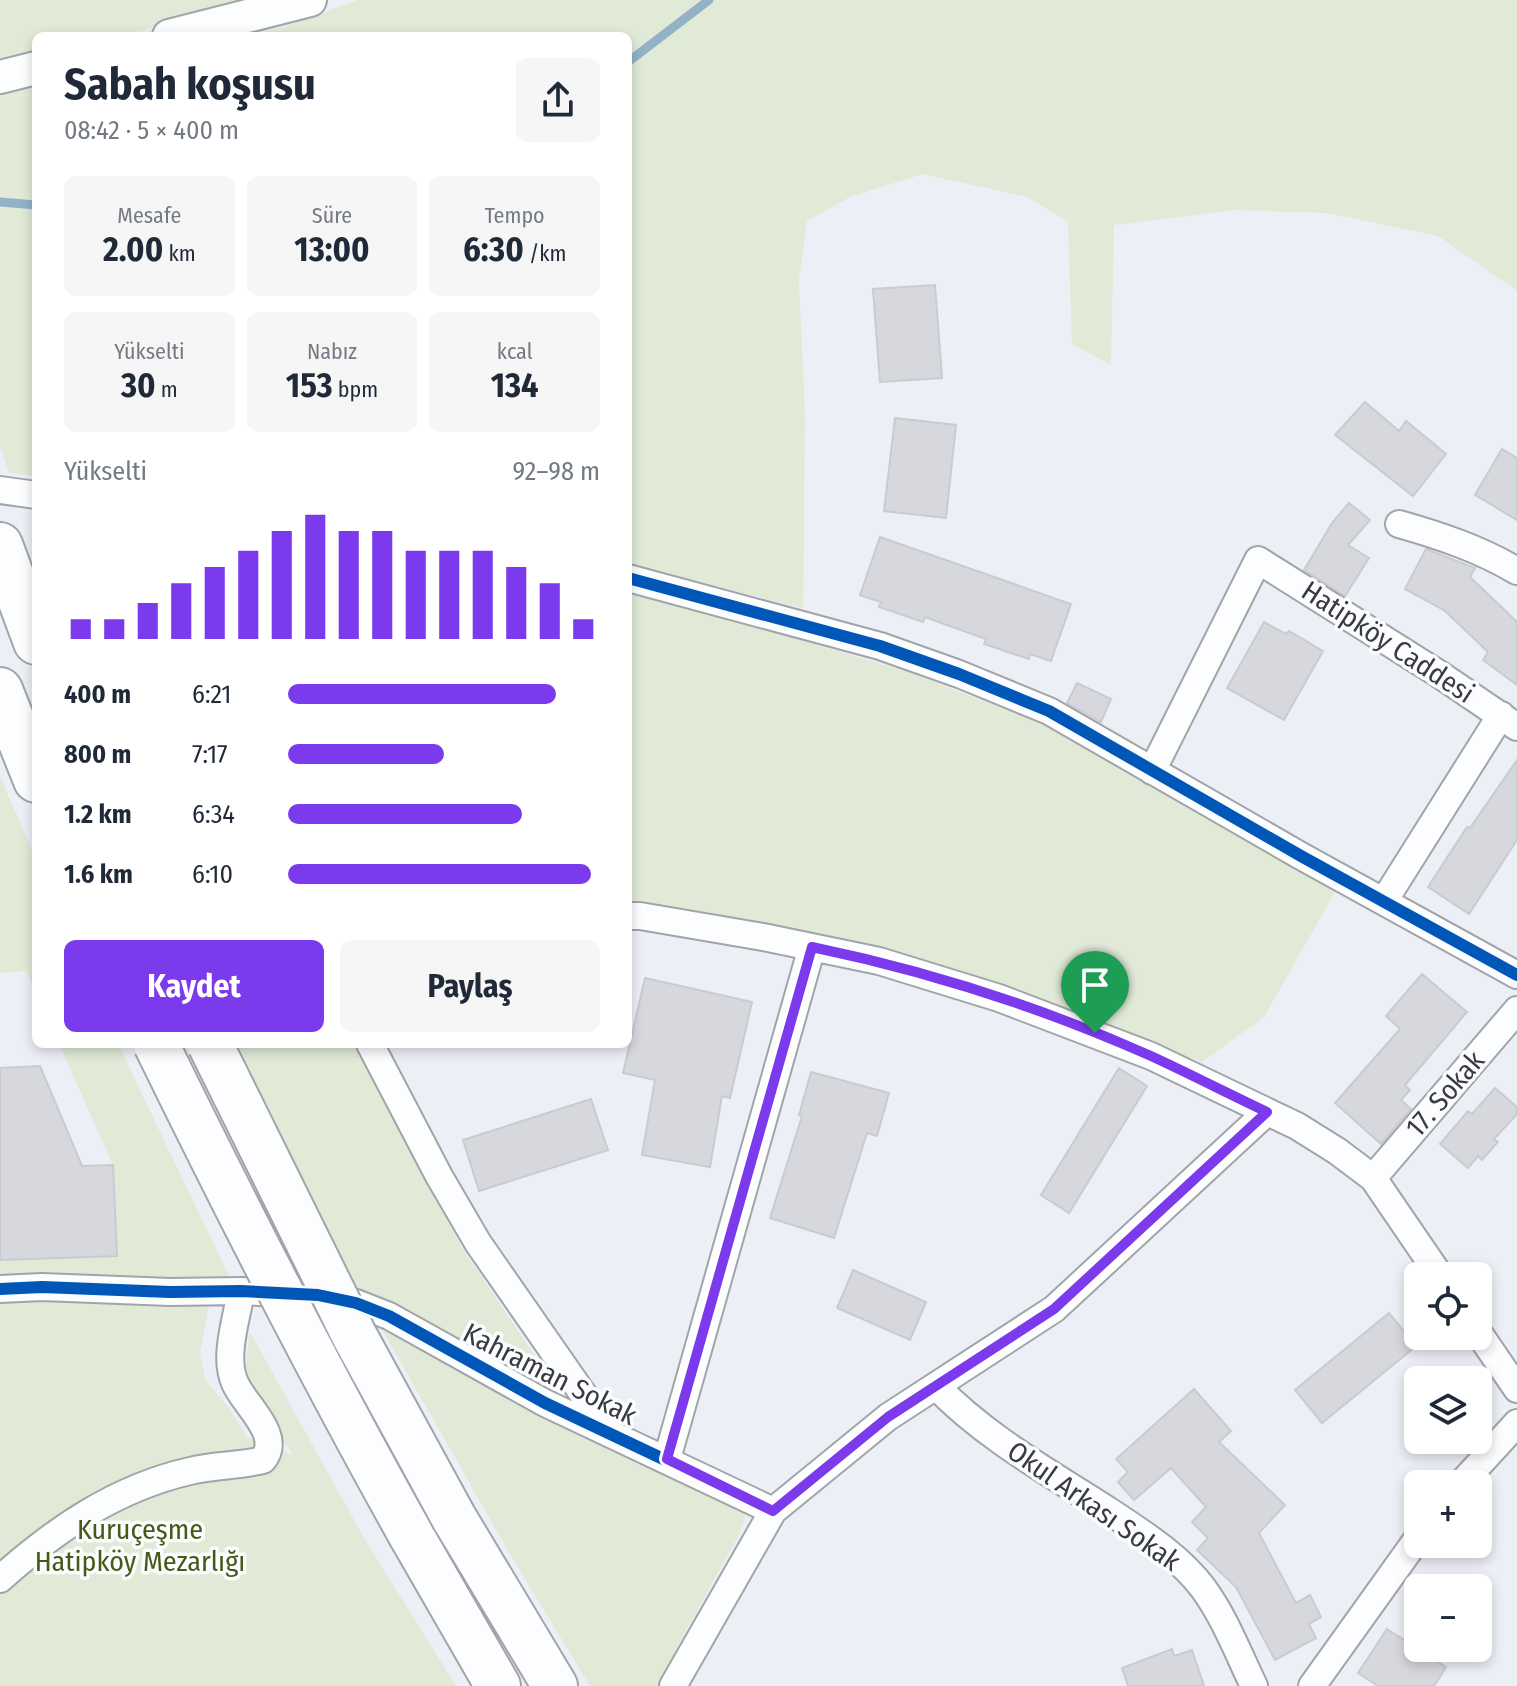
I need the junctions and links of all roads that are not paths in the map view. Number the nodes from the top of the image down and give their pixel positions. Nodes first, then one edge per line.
1 (310, 0) edge
2 (185, 32) edge
3 (32, 69) edge
4 (0, 77) edge
5 (0, 490) edge
6 (32, 494) edge
7 (1399, 524) dead end
8 (0, 545) edge
9 (1517, 571) edge
10 (632, 579) edge
11 (32, 631) edge
12 (0, 690) edge
13 (1509, 721) edge
14 (32, 770) edge
15 (1152, 771) junction
16 (1384, 901) junction
17 (632, 916) edge
18 (812, 947) junction
19 (1517, 975) edge
20 (1517, 1010) edge
21 (158, 1048) edge
22 (212, 1048) edge
23 (372, 1048) edge
24 (1267, 1112) junction
25 (1373, 1178) junction
26 (1430, 1262) edge
27 (0, 1289) edge
28 (241, 1291) junction
29 (1490, 1350) edge
30 (936, 1386) junction
31 (1517, 1389) edge
32 (1517, 1423) edge
33 (610, 1433) junction
34 (667, 1459) junction
35 (1474, 1470) edge
36 (773, 1511) junction
37 (1404, 1558) edge
38 (0, 1579) edge
39 (498, 1686) edge
40 (555, 1686) edge
41 (673, 1686) edge
42 (1254, 1686) edge
43 (1312, 1686) edge

1 - 2 street
3 - 4 street
5 - 6 street
7 - 9 street
8 - 11 highway
10 - 15 street
12 - 14 highway
13 - 15 street, Hatipköy Caddesi
13 - 16 street
15 - 16 street
16 - 19 street
17 - 18 street
18 - 24 street
18 - 34 street
20 - 25 street, 17. Sokak
21 - 39 highway, bridge
22 - 40 highway, bridge
23 - 33 street
24 - 25 street
24 - 30 street
25 - 26 street
27 - 28 street, Kahraman Sokak
28 - 33 street, Kahraman Sokak
28 - 38 street
29 - 31 street
30 - 36 street
30 - 42 street, Okul Arkası Sokak
32 - 35 street
33 - 34 street, Kahraman Sokak
34 - 36 street, Kahraman Sokak
36 - 41 street
37 - 43 street

